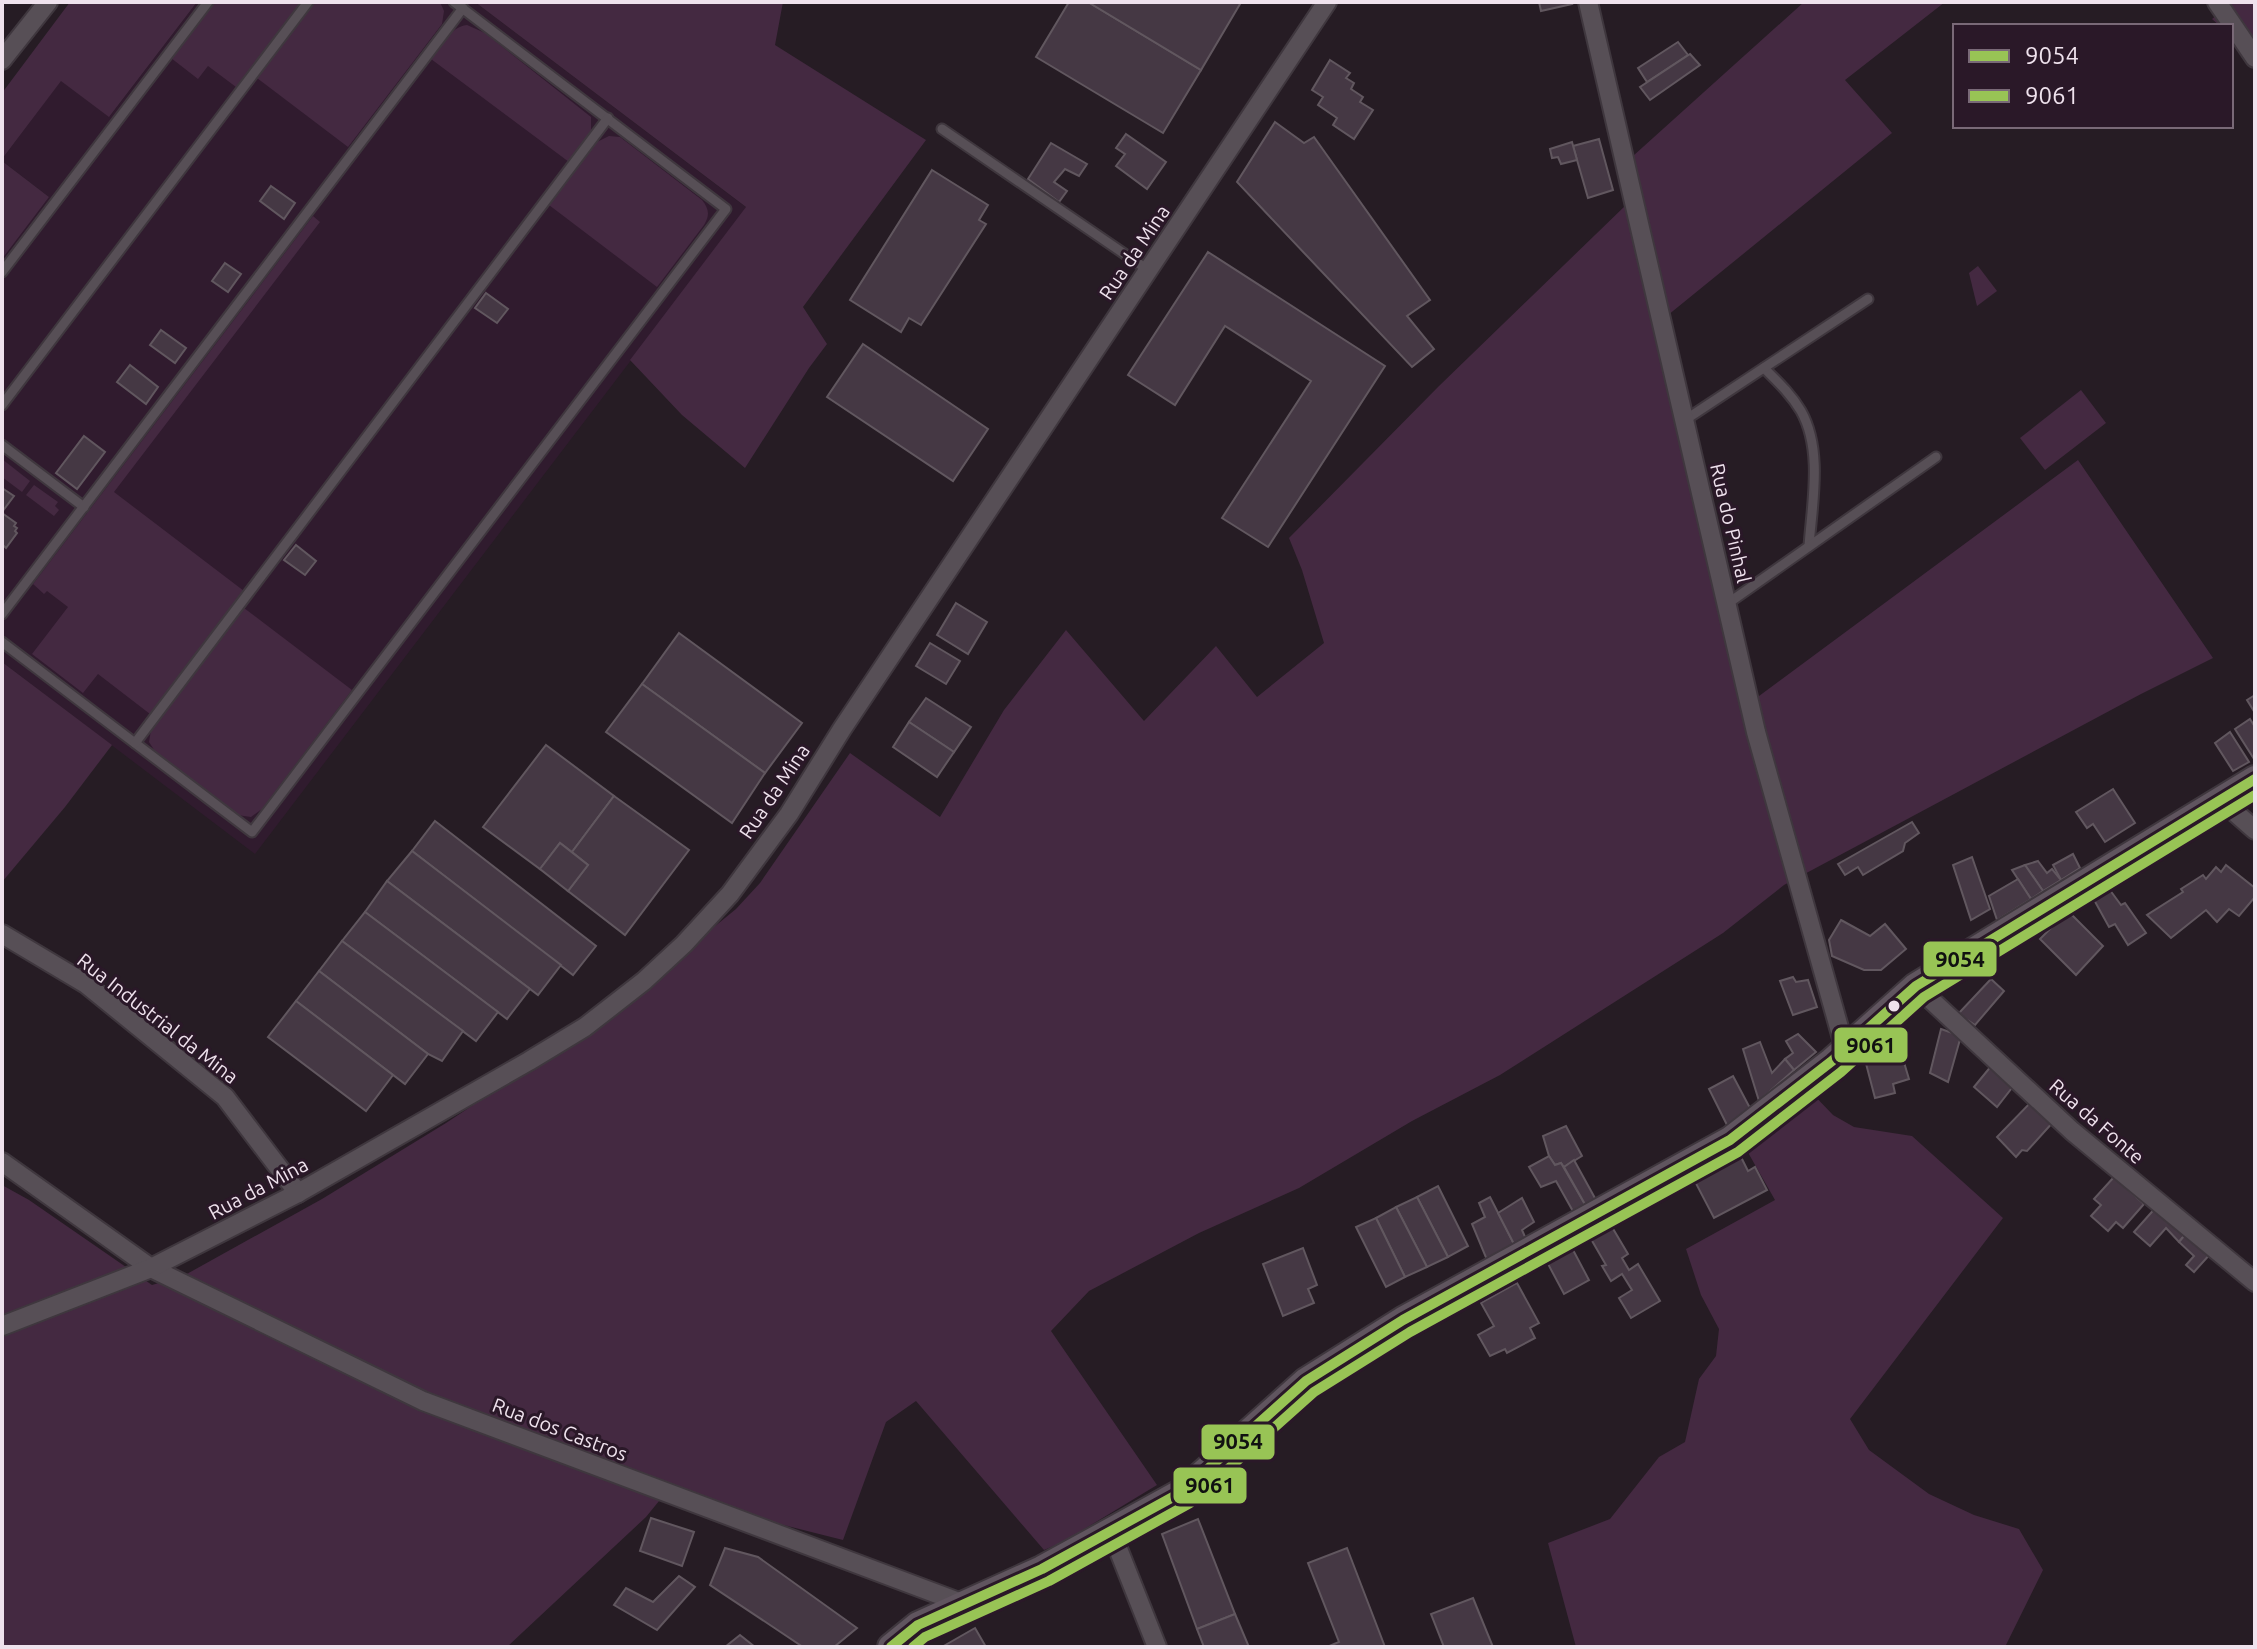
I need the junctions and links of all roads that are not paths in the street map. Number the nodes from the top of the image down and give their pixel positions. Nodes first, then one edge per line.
1 (48, 2) edge
2 (208, 2) edge
3 (308, 2) edge
4 (1327, 2) edge
5 (1588, 2) edge
6 (2217, 2) edge
7 (458, 5) edge
8 (2232, 24) edge
9 (2233, 26) edge
10 (2255, 58) edge
11 (2, 60) edge
12 (608, 118) junction
13 (942, 129) dead end
14 (1148, 270) junction
15 (2, 272) edge
16 (1868, 299) dead end
17 (1764, 368) junction
18 (2, 405) edge
19 (1685, 420) junction
20 (2, 445) edge
21 (1936, 457) dead end
22 (84, 507) junction
23 (1809, 546) junction
24 (1727, 604) junction
25 (2, 614) edge
26 (2, 642) edge
27 (135, 743) junction
28 (2255, 779) edge
29 (2222, 801) junction
30 (2255, 830) edge
31 (2, 934) edge
32 (1916, 986) junction
33 (1845, 1049) junction
34 (2, 1162) edge
35 (298, 1193) junction
36 (151, 1268) junction
37 (2255, 1282) edge
38 (2, 1326) edge
39 (1111, 1531) junction
40 (964, 1604) junction
41 (891, 1647) edge
42 (1157, 1647) edge

1 - 11 street
2 - 15 lane
3 - 18 lane
4 - 14 street, Rua da Mina
5 - 19 street, Rua do Pinhal
6 - 8 street
7 - 12 lane
7 - 22 lane
9 - 10 street
12 - 27 lane
12 - 27 lane
13 - 14 lane
14 - 35 street, Rua da Mina
16 - 17 lane
17 - 19 lane
17 - 23 lane
19 - 24 street, Rua do Pinhal
20 - 22 lane
21 - 23 lane
22 - 25 lane
23 - 24 lane
24 - 33 street, Rua do Pinhal
26 - 27 lane
28 - 29 street
29 - 30 street
29 - 32 street
31 - 35 street, Rua Industrial da Mina
32 - 33 street
32 - 37 street, Rua da Fonte
33 - 39 street
34 - 36 street
35 - 36 street, Rua da Mina
36 - 38 street, Rua da Mina
36 - 40 street, Rua dos Castros
39 - 40 street
39 - 42 street
40 - 41 street

